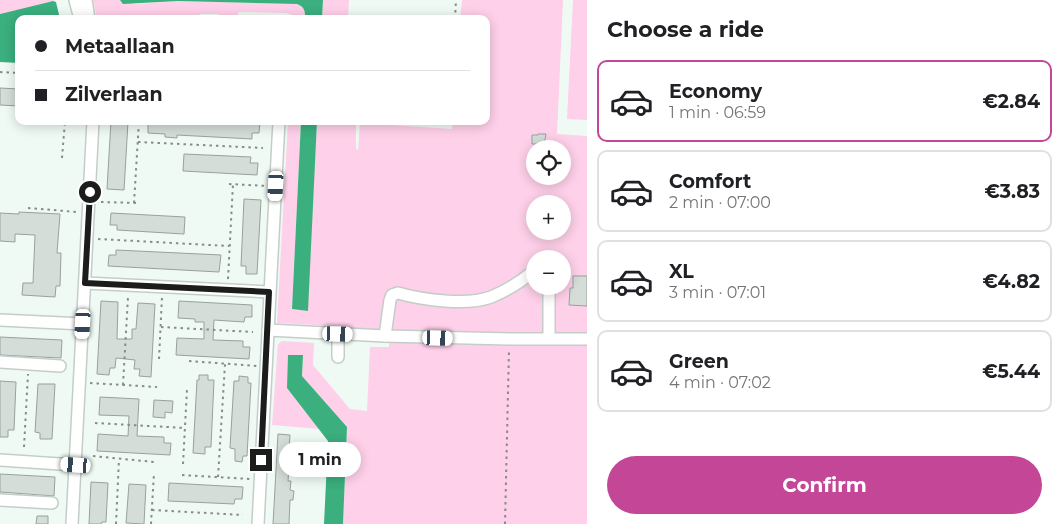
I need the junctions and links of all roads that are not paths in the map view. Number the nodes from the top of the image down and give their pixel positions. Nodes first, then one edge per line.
1 (75, 0) edge
2 (86, 0) edge
3 (79, 15) edge
4 (88, 15) edge
5 (93, 125) edge
6 (279, 125) edge
7 (526, 277) edge
8 (85, 283) junction
9 (269, 292) junction
10 (549, 295) edge
11 (0, 320) edge
12 (83, 324) junction
13 (268, 330) junction
14 (338, 334) junction
15 (385, 336) junction
16 (549, 338) junction
17 (587, 339) edge
18 (338, 357) dead end
19 (0, 362) edge
20 (60, 366) dead end
21 (0, 460) edge
22 (76, 465) junction
23 (0, 500) edge
24 (52, 503) dead end
25 (72, 524) edge
26 (258, 524) edge

1 - 3 street
2 - 4 street
5 - 8 street
6 - 9 street
7 - 15 street
8 - 9 street
8 - 12 street
9 - 13 street
10 - 16 street
11 - 12 street
12 - 22 street
13 - 14 street
13 - 26 street
14 - 15 street
14 - 18 street
15 - 16 street
16 - 17 street
19 - 20 street
21 - 22 street
22 - 25 street
23 - 24 street

